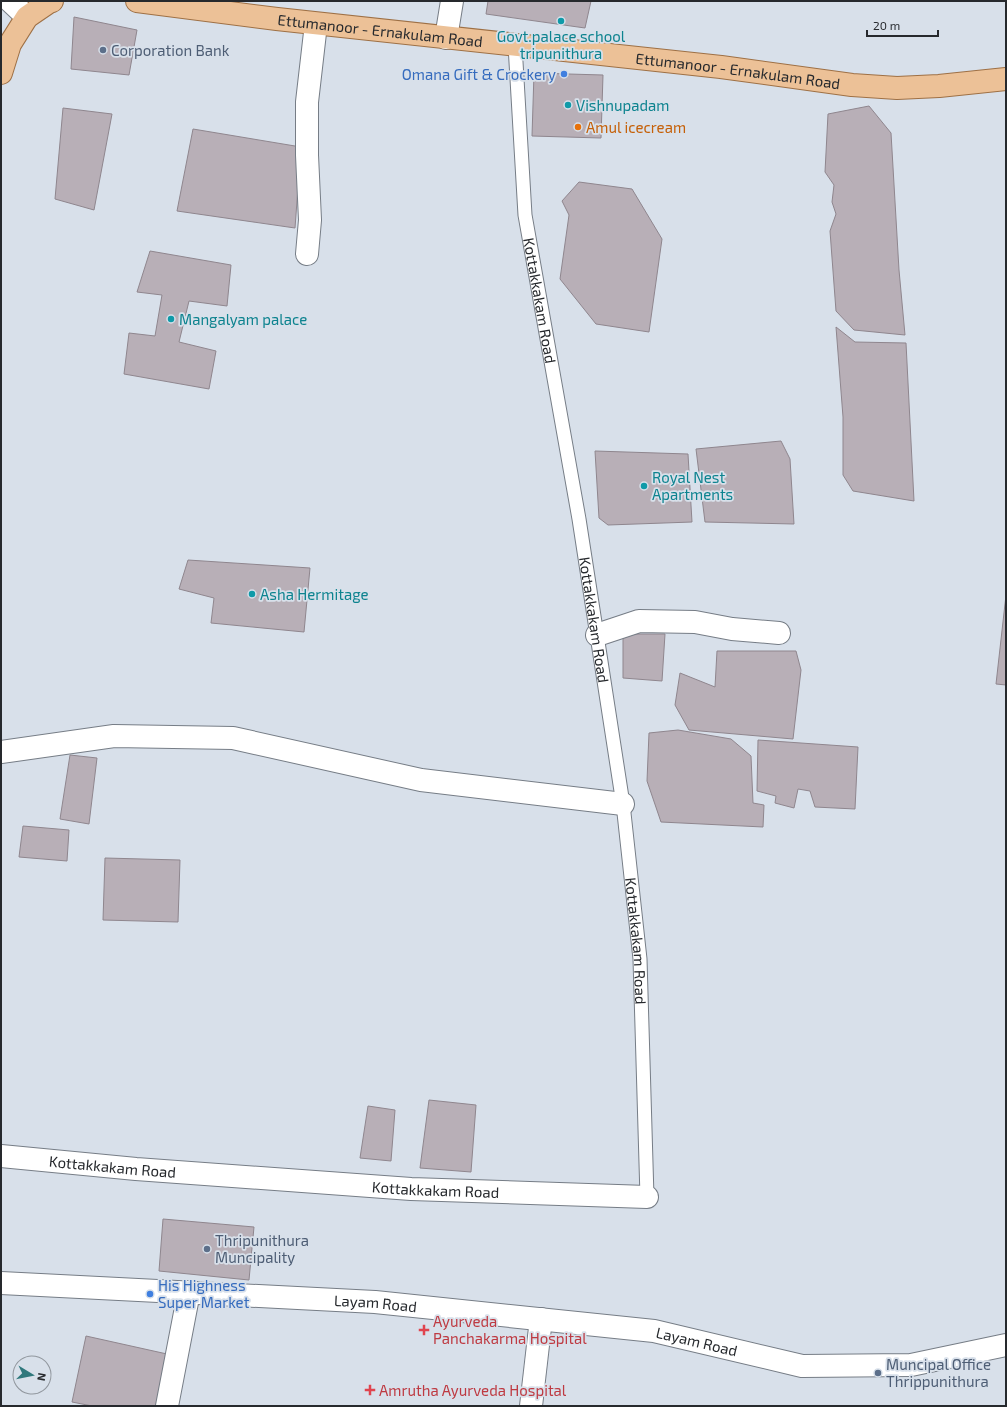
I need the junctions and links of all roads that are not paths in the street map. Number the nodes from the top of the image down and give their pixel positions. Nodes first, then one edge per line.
1 (10, 1) edge
2 (52, 1) edge
3 (137, 1) edge
4 (452, 1) edge
5 (28, 17) junction
6 (316, 24) junction
7 (446, 38) junction
8 (515, 45) junction
9 (1, 73) edge
10 (1006, 79) edge
11 (307, 254) dead end
12 (779, 633) dead end
13 (597, 635) junction
14 (1, 752) edge
15 (623, 804) junction
16 (1, 1156) edge
17 (647, 1197) joint
18 (1, 1283) edge
19 (189, 1292) junction
20 (541, 1319) junction
21 (1006, 1346) edge
22 (167, 1406) edge
23 (531, 1406) edge

1 - 5 street
2 - 5 main road
3 - 6 main road, Ettumanoor - Ernakulam Road
4 - 7 street
5 - 9 main road
6 - 7 main road, Ettumanoor - Ernakulam Road
6 - 11 street
7 - 8 main road, Ettumanoor - Ernakulam Road
8 - 10 main road, Ettumanoor - Ernakulam Road
8 - 13 lane, Kottakkakam Road
12 - 13 street
13 - 15 lane, Kottakkakam Road
14 - 15 street
15 - 17 lane, Kottakkakam Road
16 - 17 street, Kottakkakam Road
18 - 19 street, Layam Road
19 - 20 street, Layam Road
19 - 22 street
20 - 21 street, Layam Road
20 - 23 street

